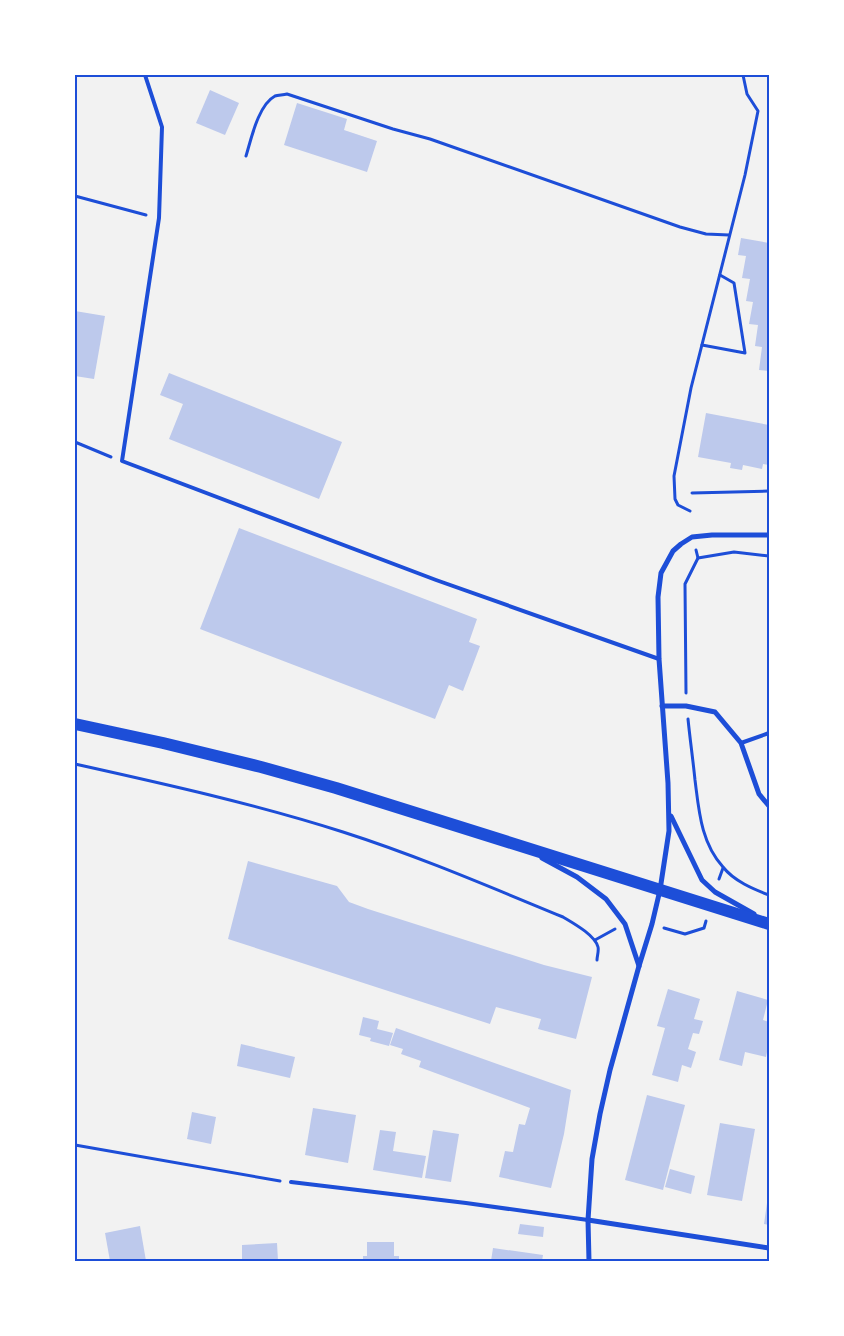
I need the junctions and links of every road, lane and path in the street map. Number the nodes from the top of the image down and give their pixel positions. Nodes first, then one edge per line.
1 (145, 75) edge
2 (743, 75) edge
3 (246, 156) dead end
4 (75, 196) edge
5 (159, 218) junction
6 (729, 236) junction
7 (720, 274) junction
8 (702, 346) junction
9 (75, 442) edge
10 (122, 461) junction
11 (769, 491) edge
12 (692, 493) dead end
13 (690, 511) dead end
14 (769, 535) edge
15 (692, 537) junction
16 (769, 556) edge
17 (698, 558) junction
18 (660, 659) junction
19 (662, 706) junction
20 (686, 706) junction
21 (75, 724) edge
22 (769, 733) edge
23 (741, 743) junction
24 (75, 764) edge
25 (769, 806) edge
26 (670, 813) junction
27 (517, 845) junction
28 (660, 890) junction
29 (769, 895) edge
30 (769, 923) edge
31 (597, 960) dead end
32 (639, 966) junction
33 (75, 1145) edge
34 (291, 1182) joint
35 (588, 1220) junction
36 (769, 1248) edge
37 (589, 1261) edge

1 - 5 lane
2 - 6 path
3 - 6 path
4 - 5 path
5 - 10 lane
6 - 7 path
7 - 8 path
7 - 8 path
8 - 13 path
9 - 10 path
10 - 18 lane
11 - 12 path
14 - 15 street
15 - 17 path
15 - 18 street
16 - 17 path
17 - 20 path
18 - 19 street
19 - 20 street
19 - 26 street
20 - 23 street
20 - 29 path
21 - 27 main road
22 - 23 lane
23 - 25 street
24 - 31 path
26 - 28 street
26 - 30 street
27 - 28 main road
27 - 32 street
28 - 30 main road
28 - 32 street
32 - 35 street
33 - 34 path
34 - 35 lane
35 - 36 street
35 - 37 street

